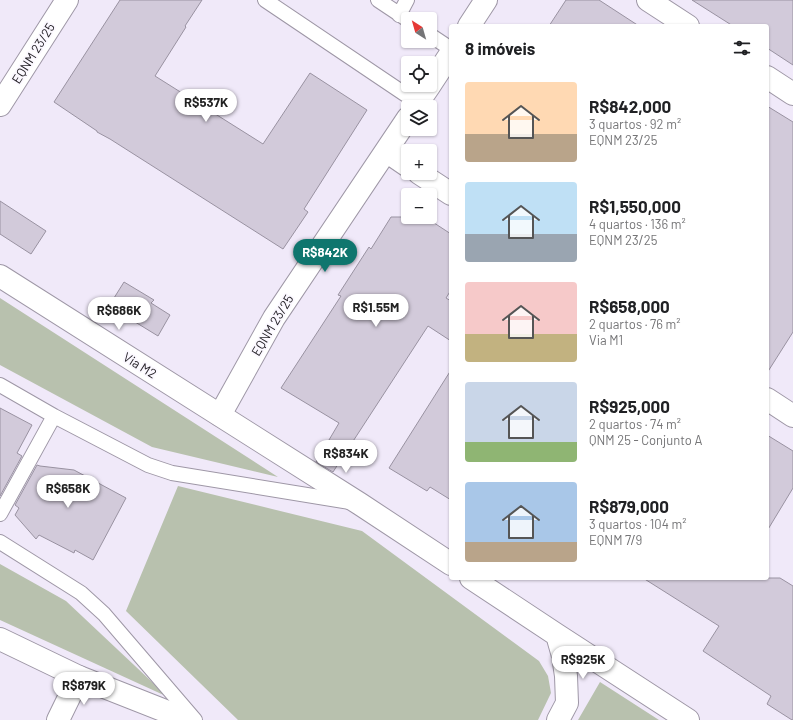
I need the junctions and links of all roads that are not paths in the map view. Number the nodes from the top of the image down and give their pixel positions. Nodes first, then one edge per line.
1 (67, 0) edge
2 (265, 0) edge
3 (378, 0) edge
4 (407, 0) edge
5 (486, 0) edge
6 (648, 0) edge
7 (405, 12) edge
8 (401, 15) edge
9 (470, 24) edge
10 (685, 24) edge
11 (437, 40) edge
12 (449, 48) edge
13 (449, 56) edge
14 (437, 74) edge
15 (769, 78) edge
16 (793, 94) edge
17 (402, 100) edge
18 (0, 105) edge
19 (401, 128) edge
20 (386, 151) junction
21 (401, 161) edge
22 (430, 180) edge
23 (449, 193) edge
24 (0, 276) edge
25 (0, 385) edge
26 (769, 400) edge
27 (220, 415) junction
28 (54, 416) junction
29 (793, 416) edge
30 (360, 504) junction
31 (0, 514) edge
32 (0, 542) edge
33 (449, 563) edge
34 (475, 580) edge
35 (557, 636) junction
36 (0, 639) edge
37 (79, 677) junction
38 (58, 720) edge
39 (188, 720) edge
40 (195, 720) edge
41 (558, 720) edge
42 (688, 720) edge

1 - 18 main road, EQNM 23/25
2 - 17 lane
3 - 8 lane
4 - 7 lane
5 - 9 main road
6 - 10 main road
11 - 12 lane
13 - 14 main road, EQNM 23/25
15 - 16 main road
19 - 20 main road, EQNM 23/25
20 - 21 main road
20 - 27 main road, EQNM 23/25
22 - 23 main road
24 - 27 main road, Via M2
25 - 28 lane
26 - 29 main road
27 - 30 main road, Via M2
28 - 30 lane
28 - 31 lane
30 - 33 main road, Via M2
32 - 40 lane
34 - 35 main road
35 - 41 main road
35 - 42 main road
36 - 37 main road
37 - 38 main road
37 - 39 main road

